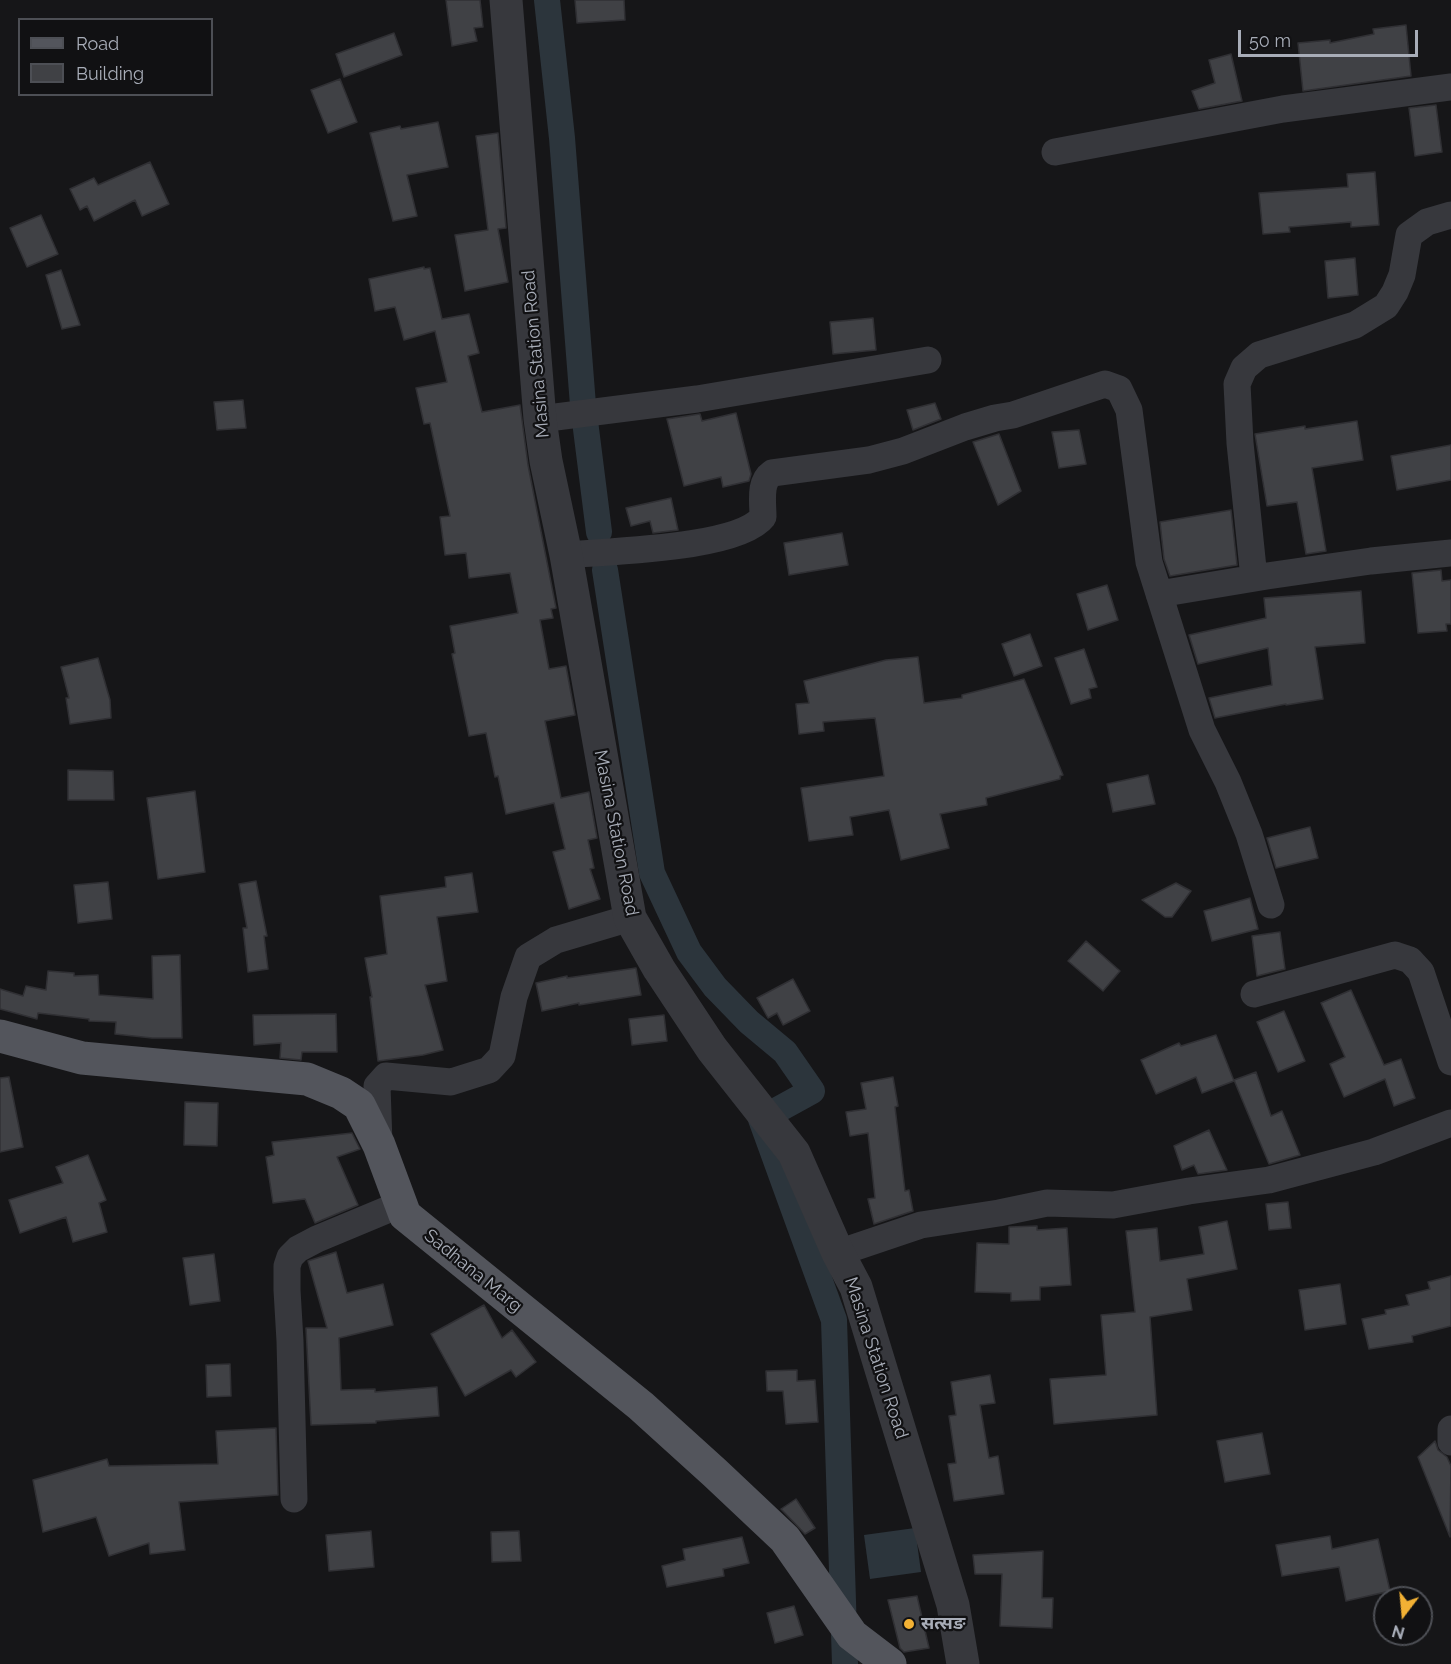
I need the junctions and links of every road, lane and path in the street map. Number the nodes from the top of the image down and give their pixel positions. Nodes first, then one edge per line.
1 (506, 0) edge
2 (1451, 87) edge
3 (1055, 152) dead end
4 (1451, 215) edge
5 (928, 360) dead end
6 (540, 419) junction
7 (1451, 553) edge
8 (567, 555) junction
9 (1254, 578) junction
10 (1159, 594) junction
11 (1271, 905) dead end
12 (630, 918) junction
13 (1254, 994) dead end
14 (0, 1036) edge
15 (1451, 1062) edge
16 (1451, 1123) edge
17 (379, 1145) junction
18 (401, 1204) junction
19 (838, 1253) junction
20 (1451, 1429) edge
21 (1451, 1442) edge
22 (294, 1499) dead end
23 (890, 1664) edge
24 (963, 1664) edge

1 - 6 street, Masina Station Road
2 - 3 street
4 - 9 street
5 - 6 street
6 - 8 street, Masina Station Road
7 - 9 street
8 - 10 street
8 - 12 street, Masina Station Road
9 - 10 street
10 - 11 street
12 - 17 street
12 - 19 street, Masina Station Road
13 - 15 street
14 - 17 main road, Sadhana Marg
16 - 19 street
17 - 18 main road, Sadhana Marg
18 - 22 street
18 - 23 main road, Sadhana Marg
19 - 24 street, Masina Station Road
20 - 21 street

